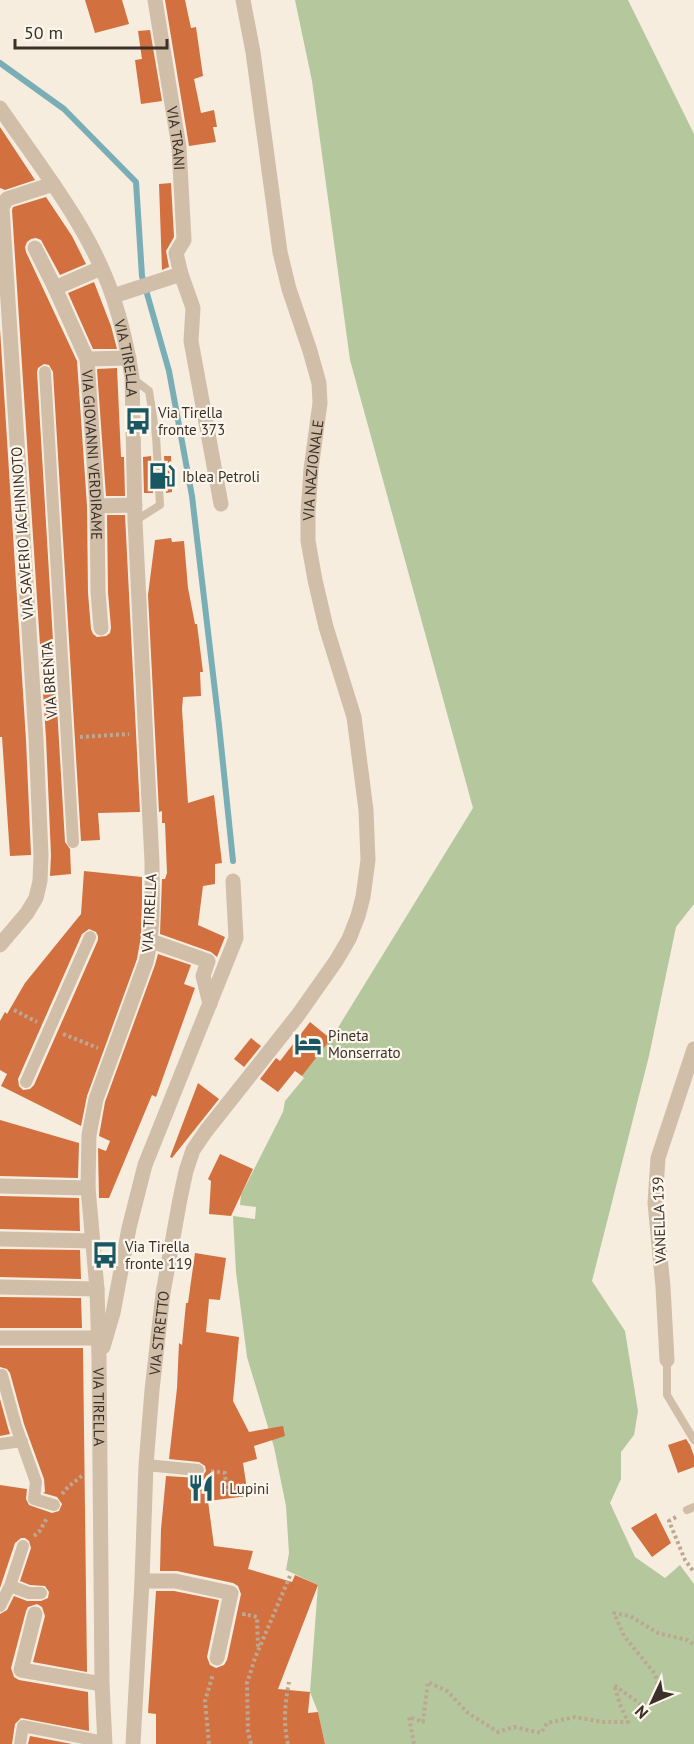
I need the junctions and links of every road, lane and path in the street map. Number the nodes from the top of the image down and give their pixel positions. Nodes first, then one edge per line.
1 (155, 0) edge
2 (243, 0) edge
3 (0, 108) edge
4 (53, 184) junction
5 (35, 248) dead end
6 (101, 268) junction
7 (181, 274) junction
8 (55, 288) junction
9 (113, 296) junction
10 (129, 358) junction
11 (87, 359) junction
12 (45, 372) dead end
13 (132, 377) junction
14 (221, 504) dead end
15 (135, 505) junction
16 (96, 507) junction
17 (135, 521) junction
18 (101, 628) dead end
19 (145, 733) junction
20 (68, 737) junction
21 (73, 842) dead end
22 (233, 881) dead end
23 (90, 938) dead end
24 (349, 939) joint
25 (151, 941) junction
26 (0, 945) edge
27 (210, 1004) junction
28 (694, 1049) edge
29 (26, 1082) dead end
30 (0, 1186) edge
31 (88, 1188) junction
32 (0, 1239) edge
33 (93, 1241) junction
34 (0, 1287) edge
35 (97, 1289) junction
36 (0, 1338) edge
37 (99, 1338) junction
38 (99, 1358) junction
39 (667, 1360) joint
40 (2, 1375) dead end
41 (694, 1440) edge
42 (22, 1441) junction
43 (0, 1444) edge
44 (146, 1465) junction
45 (198, 1470) joint
46 (227, 1492) dead end
47 (54, 1505) dead end
48 (690, 1509) edge
49 (23, 1546) dead end
50 (694, 1572) edge
51 (290, 1576) dead end
52 (142, 1581) junction
53 (10, 1586) junction
54 (41, 1593) dead end
55 (0, 1606) edge
56 (35, 1614) dead end
57 (243, 1620) dead end
58 (694, 1645) edge
59 (258, 1652) junction
60 (217, 1658) joint
61 (289, 1682) dead end
62 (102, 1684) junction
63 (136, 1714) junction
64 (106, 1743) edge
65 (20, 1744) edge
66 (121, 1744) edge
67 (133, 1744) edge
68 (209, 1744) edge
69 (250, 1744) edge
70 (288, 1744) edge
71 (414, 1744) edge

1 - 7 street, VIA TRANI
2 - 24 street, VIA NAZIONALE
3 - 4 street, VIA TIRELLA
4 - 6 street, VIA TIRELLA
4 - 26 street, VIA SAVERIO IACHININOTO
5 - 8 street, VIA GIOVANNI VERDIRAME
6 - 8 street
6 - 9 street, VIA TIRELLA
7 - 9 street
7 - 14 street, VIA TRANI
8 - 11 street, VIA GIOVANNI VERDIRAME
9 - 10 street, VIA TIRELLA
10 - 11 street
10 - 13 street, VIA TIRELLA
11 - 16 street, VIA GIOVANNI VERDIRAME
12 - 20 street, VIA BRENTA
13 - 15 street, VIA TIRELLA
13 - 17 lane
15 - 16 street
15 - 17 street, VIA TIRELLA
16 - 18 street, VIA GIOVANNI VERDIRAME
17 - 19 street, VIA TIRELLA
19 - 20 path
19 - 25 street, VIA TIRELLA
20 - 21 street, VIA BRENTA
22 - 27 street
23 - 29 street
24 - 44 street, VIA STRETTO
25 - 27 street
25 - 31 street, VIA TIRELLA
27 - 38 street
28 - 39 street, VANELLA 139
30 - 31 street
31 - 33 street, VIA TIRELLA
32 - 33 street
33 - 35 street, VIA TIRELLA
34 - 35 street
35 - 37 street, VIA TIRELLA
36 - 37 street
37 - 38 street, VIA TIRELLA
38 - 62 street, VIA TIRELLA
39 - 41 lane
40 - 42 street
42 - 43 street
42 - 47 street
44 - 45 street
44 - 52 street, VIA STRETTO
45 - 46 path
48 - 50 path
49 - 53 street
51 - 59 path
52 - 60 street
52 - 63 street, VIA STRETTO
53 - 54 street
53 - 55 street
56 - 62 street
57 - 59 path
58 - 71 path
59 - 69 path
60 - 68 path
61 - 70 path
62 - 64 street, VIA TIRELLA
63 - 66 street
63 - 67 street, VIA STRETTO
64 - 65 street

